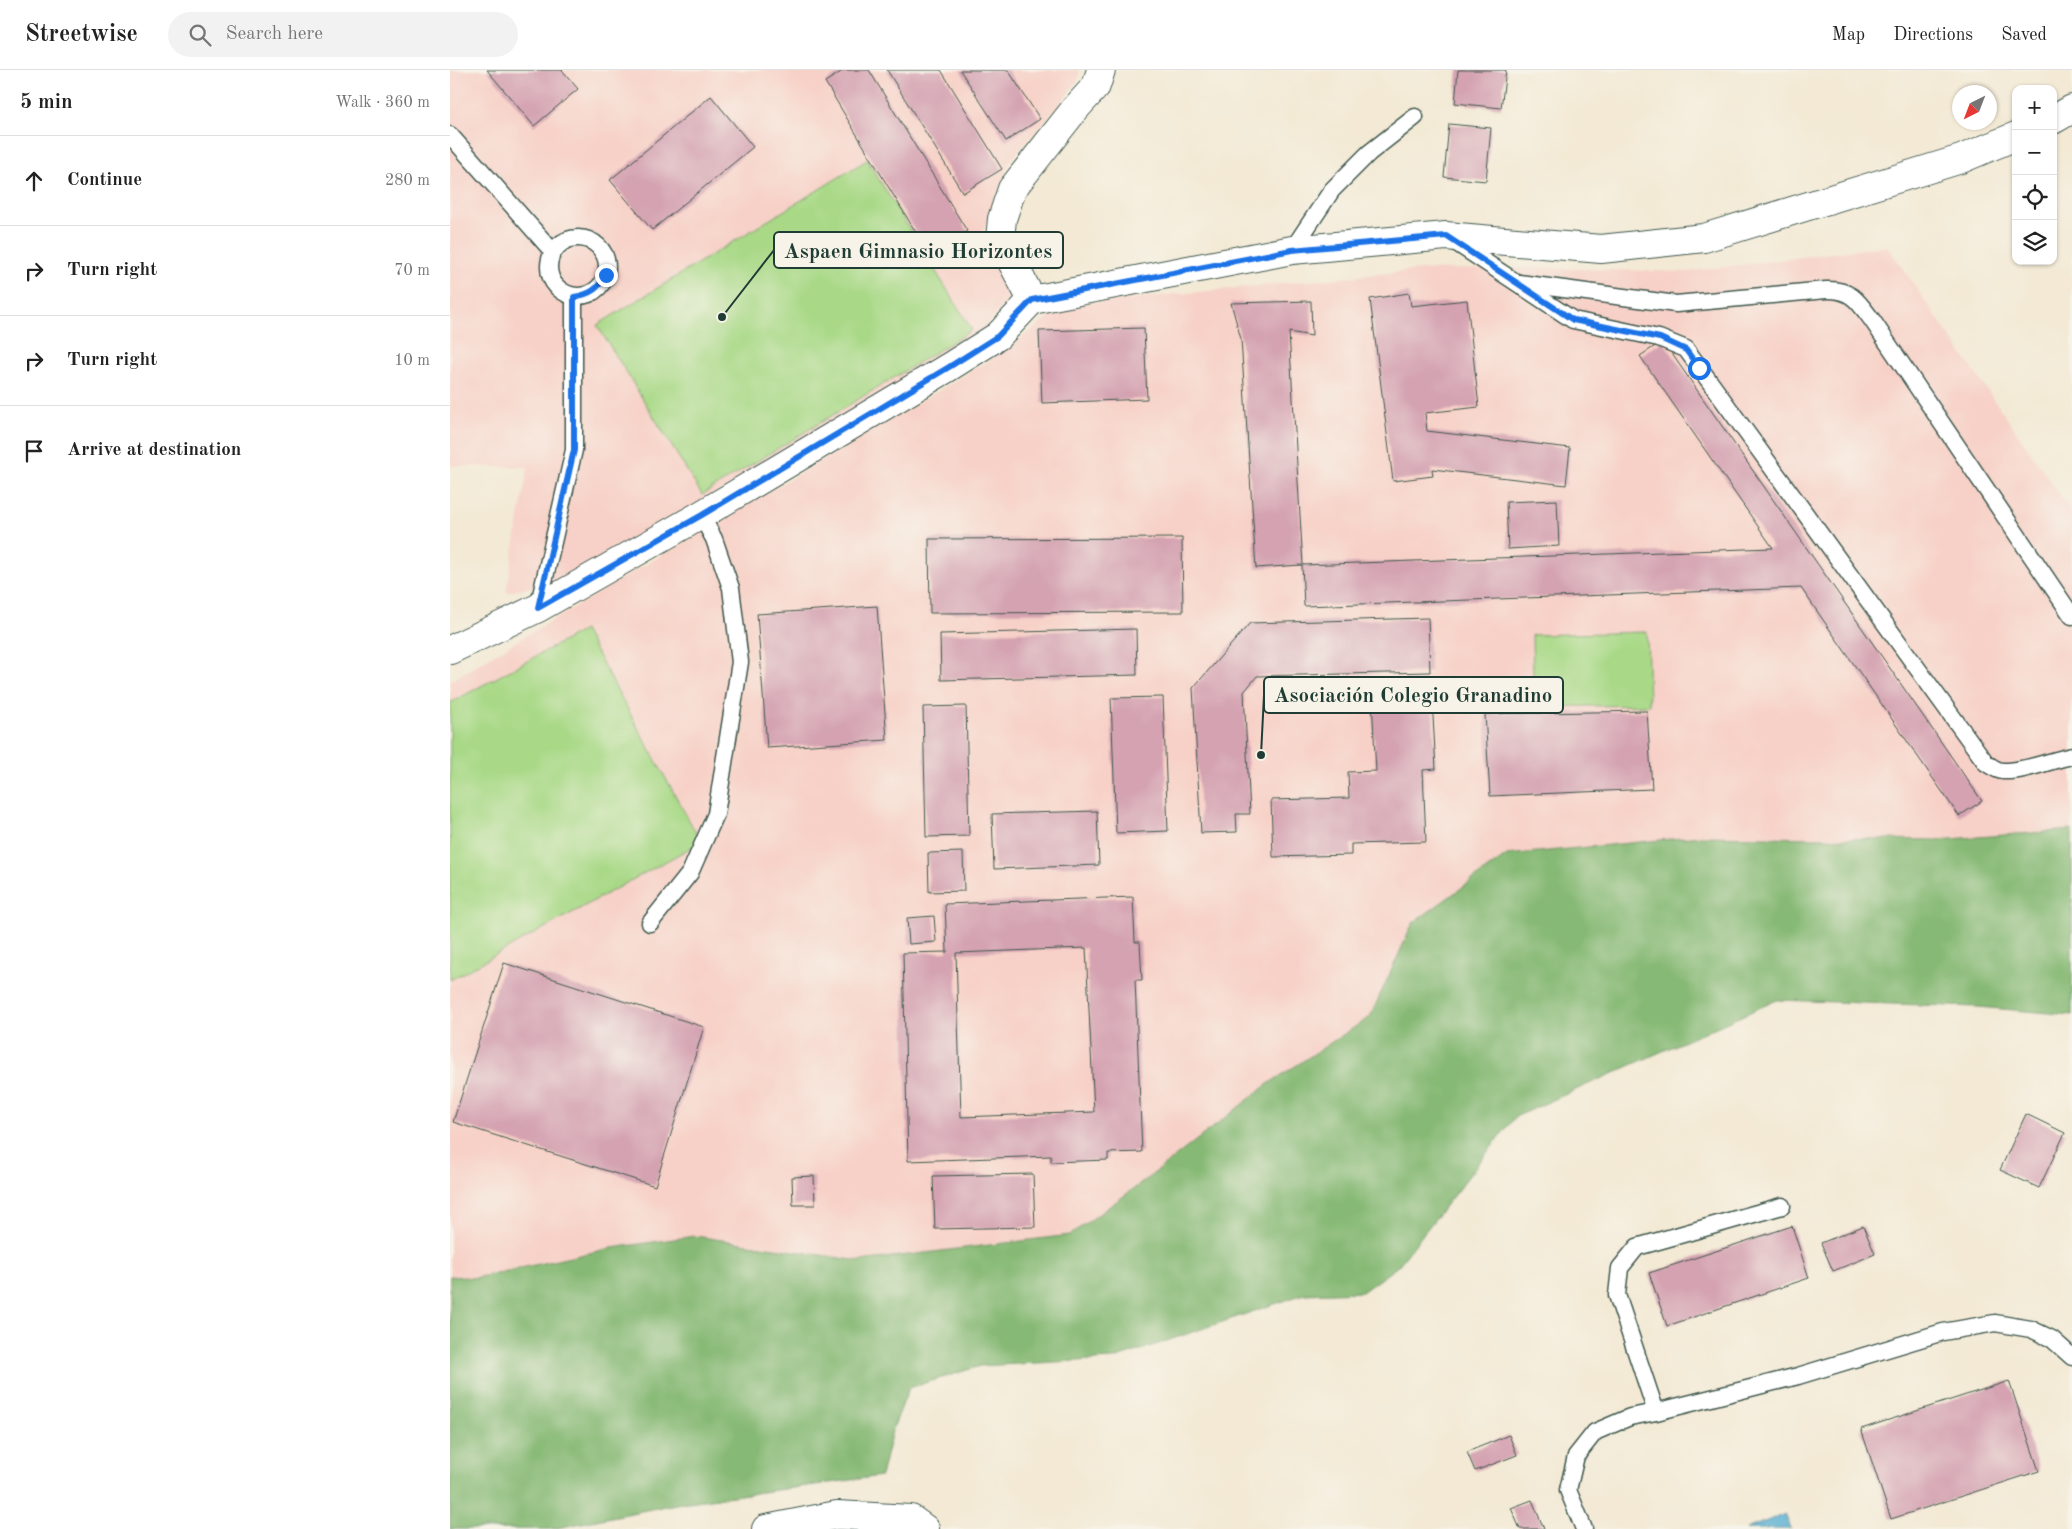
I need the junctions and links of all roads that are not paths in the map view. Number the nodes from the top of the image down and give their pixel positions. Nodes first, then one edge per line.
1 (1102, 70) edge
2 (2072, 109) edge
3 (1415, 117) dead end
4 (2057, 118) edge
5 (450, 135) edge
6 (2012, 138) edge
7 (1446, 236) junction
8 (1292, 250) junction
9 (553, 252) junction
10 (1515, 282) junction
11 (574, 297) junction
12 (1032, 300) junction
13 (702, 515) junction
14 (538, 608) junction
15 (2072, 616) edge
16 (450, 650) edge
17 (2072, 756) edge
18 (650, 923) dead end
19 (1782, 1206) dead end
20 (2072, 1358) edge
21 (1656, 1412) junction
22 (766, 1529) edge
23 (925, 1529) edge
24 (1584, 1529) edge

1 - 12 street
2 - 4 street
3 - 8 lane
5 - 9 lane
6 - 7 street
7 - 8 street
7 - 10 lane
8 - 12 street
9 - 11 lane
9 - 11 lane
10 - 15 lane
10 - 17 lane
11 - 14 lane
12 - 13 street
13 - 14 street
13 - 18 lane
14 - 16 street
19 - 21 lane
20 - 21 lane
21 - 24 lane
22 - 23 street

